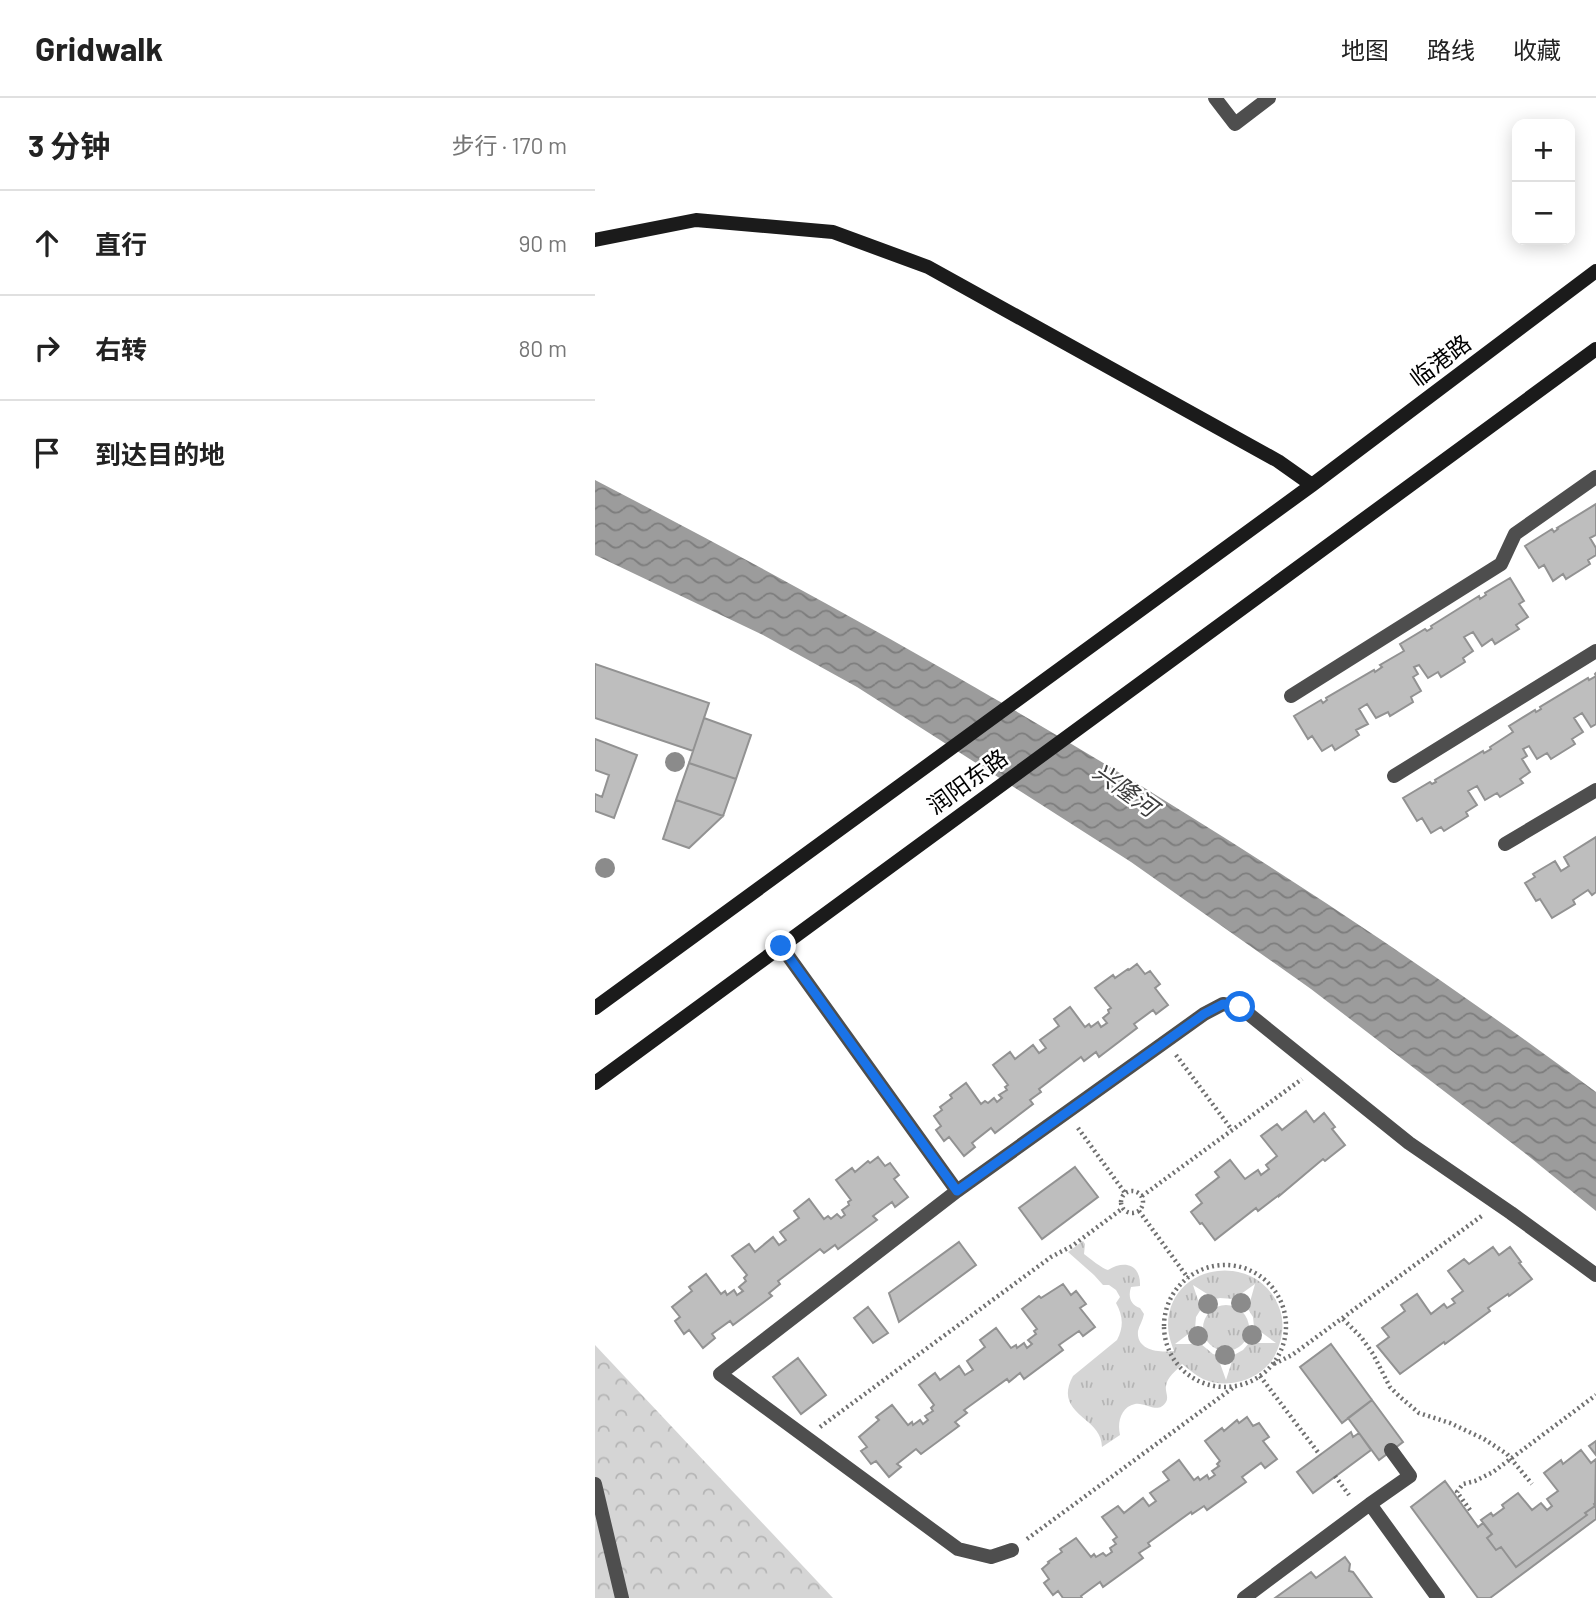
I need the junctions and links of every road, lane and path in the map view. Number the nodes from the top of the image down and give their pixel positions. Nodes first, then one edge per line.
1 (1215, 98) edge
2 (1269, 98) edge
3 (595, 240) edge
4 (1596, 271) edge
5 (1596, 349) edge
6 (1596, 477) edge
7 (1312, 485) junction
8 (1596, 651) edge
9 (1291, 696) dead end
10 (1394, 776) dead end
11 (1596, 790) edge
12 (1505, 844) dead end
13 (781, 946) junction
14 (595, 1008) edge
15 (1167, 1041) junction
16 (1316, 1069) junction
17 (595, 1083) edge
18 (1067, 1113) junction
19 (1232, 1130) junction
20 (957, 1191) junction
21 (1125, 1193) junction
22 (1142, 1196) junction
23 (1497, 1205) junction
24 (1123, 1208) junction
25 (1139, 1211) junction
26 (1596, 1275) edge
27 (1188, 1278) junction
28 (1343, 1319) junction
29 (1273, 1364) junction
30 (1260, 1376) junction
31 (1235, 1387) junction
32 (1596, 1395) edge
33 (815, 1430) dead end
34 (1391, 1450) dead end
35 (1320, 1455) dead end
36 (1512, 1458) junction
37 (595, 1484) edge
38 (1532, 1484) dead end
39 (1370, 1504) junction
40 (1470, 1510) dead end
41 (1012, 1550) joint
42 (622, 1598) edge
43 (1244, 1598) edge
44 (1438, 1598) edge

1 - 2 lane
3 - 7 main road
4 - 7 main road, 临港路
5 - 13 main road, 润阳东路
6 - 9 lane
7 - 14 main road, 润阳东路
8 - 10 lane
11 - 12 lane
13 - 17 main road, 润阳东路
13 - 20 lane
15 - 16 lane
15 - 18 lane
15 - 19 path
16 - 19 path
16 - 23 lane
18 - 20 lane
18 - 21 path
19 - 22 path
20 - 41 lane
21 - 22 path
21 - 24 path
22 - 25 path
23 - 26 lane
23 - 28 path
24 - 25 path
24 - 33 path
25 - 27 path
27 - 29 path
27 - 31 path
28 - 29 path
28 - 36 path
29 - 30 path
30 - 31 path
30 - 35 path
31 - 41 path
32 - 36 path
34 - 39 lane
36 - 38 path
36 - 40 path
37 - 42 lane
39 - 43 lane
39 - 44 lane

